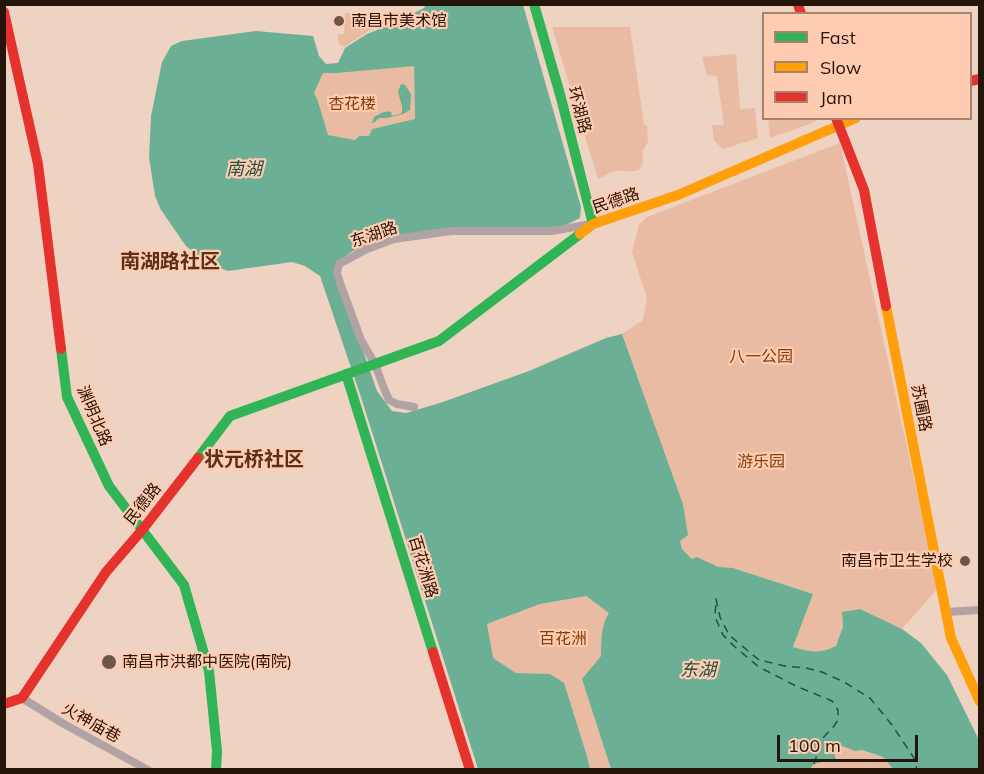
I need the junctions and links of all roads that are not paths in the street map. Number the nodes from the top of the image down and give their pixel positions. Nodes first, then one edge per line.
1 (534, 4) edge
2 (4, 12) edge
3 (838, 122) edge
4 (593, 224) junction
5 (375, 364) junction
6 (346, 374) junction
7 (414, 407) dead end
8 (142, 529) junction
9 (980, 610) edge
10 (946, 612) junction
11 (22, 698) junction
12 (980, 702) edge
13 (4, 704) edge
14 (148, 770) edge
15 (216, 770) edge
16 (470, 770) edge

1 - 4 main road, 环湖路
2 - 8 main road, 渊明北路
3 - 4 main road, 民德路
3 - 10 main road, 苏圃路
4 - 5 main road, 民德路
4 - 5 street, 东湖路
5 - 6 main road, 民德路
5 - 7 street, 东湖路
6 - 8 main road, 民德路
6 - 16 main road, 百花洲路
8 - 11 main road, 民德路
8 - 15 main road, 渊明北路
9 - 10 street
10 - 12 main road, 苏圃路
11 - 13 main road
11 - 14 street, 火神庙巷

